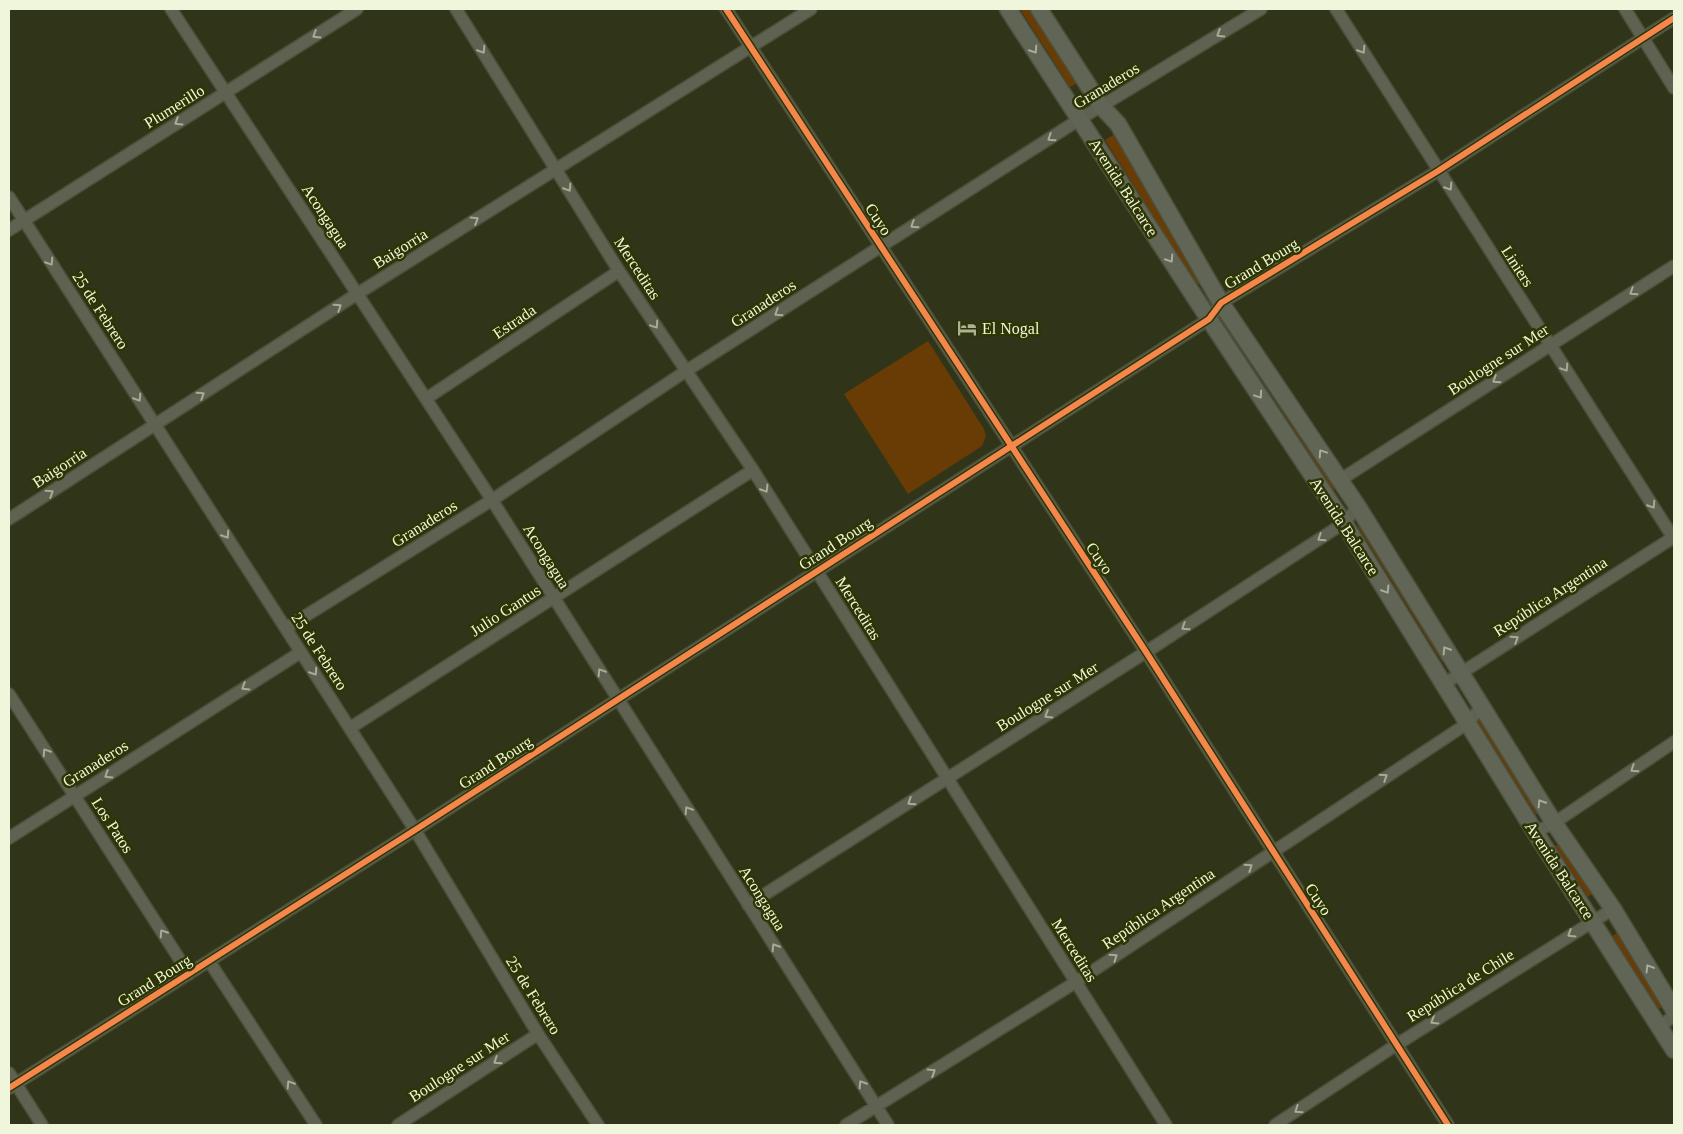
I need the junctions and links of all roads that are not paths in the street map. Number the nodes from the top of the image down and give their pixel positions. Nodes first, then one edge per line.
1 (171, 9) edge
2 (357, 9) edge
3 (456, 9) edge
4 (726, 9) edge
5 (811, 9) edge
6 (1008, 9) edge
7 (1039, 9) edge
8 (1261, 9) edge
9 (1336, 9) edge
10 (1624, 9) edge
11 (1674, 18) edge
12 (1643, 38) junction
13 (750, 48) junction
14 (1674, 88) edge
15 (226, 92) junction
16 (1102, 107) junction
17 (1080, 119) junction
18 (556, 169) junction
19 (1438, 171) junction
20 (9, 197) edge
21 (23, 221) junction
22 (9, 230) edge
23 (880, 247) junction
24 (1674, 266) edge
25 (619, 271) junction
26 (357, 294) junction
27 (1221, 303) junction
28 (1209, 319) junction
29 (1550, 345) junction
30 (686, 371) junction
31 (427, 398) junction
32 (156, 424) junction
33 (1009, 446) junction
34 (753, 470) junction
35 (1340, 480) junction
36 (492, 500) junction
37 (1358, 507) junction
38 (9, 519) edge
39 (1344, 523) junction
40 (1674, 538) edge
41 (817, 571) junction
42 (553, 598) junction
43 (286, 628) junction
44 (301, 652) junction
45 (1146, 652) junction
46 (1460, 673) junction
47 (1444, 684) junction
48 (9, 694) edge
49 (618, 699) junction
50 (1481, 707) junction
51 (1468, 723) junction
52 (350, 728) junction
53 (1674, 742) edge
54 (946, 779) junction
55 (75, 795) junction
56 (1554, 823) junction
57 (415, 830) junction
58 (1536, 832) junction
59 (9, 838) edge
60 (1271, 851) junction
61 (748, 905) junction
62 (1613, 909) junction
63 (1592, 921) junction
64 (209, 961) junction
65 (189, 974) junction
66 (1076, 982) junction
67 (1674, 1010) edge
68 (1674, 1015) edge
69 (1660, 1027) junction
70 (538, 1034) junction
71 (1396, 1045) junction
72 (1674, 1050) edge
73 (9, 1073) edge
74 (12, 1086) edge
75 (876, 1106) junction
76 (42, 1125) edge
77 (316, 1125) edge
78 (398, 1125) edge
79 (598, 1125) edge
80 (846, 1125) edge
81 (888, 1125) edge
82 (1166, 1125) edge
83 (1275, 1125) edge
84 (1448, 1125) edge

1 - 15 street, Acongagua
2 -> 15 street, Plumerillo
3 -> 18 street, Merceditas
4 - 13 street, Cuyo
5 - 13 street, Baigorria
6 -> 17 main road, Avenida Balcarce
7 - 16 main road, Avenida Balcarce
8 -> 16 street, Granaderos
9 -> 19 street, Liniers
10 - 12 street
11 - 12 street, Grand Bourg
12 - 14 street
12 - 19 street, Grand Bourg
13 - 18 street, Baigorria
13 - 23 street, Cuyo
15 -> 21 street, Plumerillo
15 - 26 street, Acongagua
16 - 17 street, Granaderos
16 - 27 main road, Avenida Balcarce
17 -> 23 street, Granaderos
17 -> 28 main road, Avenida Balcarce
18 -> 25 street, Merceditas
26 -> 18 street, Baigorria
19 - 27 street, Grand Bourg
19 -> 29 street, Liniers
20 - 21 street, 25 de Febrero
21 - 22 street, Plumerillo
21 -> 32 street, 25 de Febrero
23 -> 30 street, Granaderos
23 - 33 street, Cuyo
24 -> 29 street, Boulogne sur Mer
25 -> 30 street, Merceditas
25 - 31 street, Estrada
26 - 31 street, Acongagua
32 -> 26 street, Baigorria
27 - 28 street, Grand Bourg
35 -> 27 main road, Avenida Balcarce
28 - 33 street, Grand Bourg
28 -> 39 main road, Avenida Balcarce
29 -> 35 street, Boulogne sur Mer
29 -> 40 street, Liniers
30 - 34 street, Merceditas
30 - 36 street, Granaderos
31 - 36 street, Acongagua
38 -> 32 street, Baigorria
32 -> 43 street, 25 de Febrero
33 - 41 street, Grand Bourg
33 - 45 street, Cuyo
34 -> 41 street, Merceditas
34 - 42 street, Julio Gantus
35 - 37 main road, Avenida Balcarce
36 - 42 street, Acongagua
36 - 43 street, Granaderos
37 - 39 street, Boulogne sur Mer
46 -> 37 main road, Avenida Balcarce
39 -> 45 street, Boulogne sur Mer
39 -> 47 main road, Avenida Balcarce
46 -> 40 street, República Argentina
41 - 49 street, Grand Bourg
41 - 54 street, Merceditas
49 -> 42 street, Acongagua
42 - 52 street, Julio Gantus
43 - 44 street, 25 de Febrero
44 -> 52 street, 25 de Febrero
44 -> 55 street, Granaderos
45 -> 54 street, Boulogne sur Mer
45 - 60 street, Cuyo
46 - 47 street, República Argentina
46 - 50 main road, Avenida Balcarce
47 - 51 main road, Avenida Balcarce
55 -> 48 street, Los Patos
49 - 57 street, Grand Bourg
61 -> 49 street, Acongagua
50 - 51 street, República Argentina
56 -> 50 main road, Avenida Balcarce
51 - 58 main road, Avenida Balcarce
60 -> 51 street, República Argentina
52 - 57 street, 25 de Febrero
53 -> 56 street
54 -> 61 street, Boulogne sur Mer
54 - 66 street, Merceditas
55 - 59 street, Granaderos
65 -> 55 street, Los Patos
56 - 58 street
56 - 62 main road, Avenida Balcarce
57 - 64 street, Grand Bourg
57 - 70 street, 25 de Febrero
58 - 63 main road, Avenida Balcarce
66 -> 60 street, República Argentina
60 - 71 street, Cuyo
75 -> 61 street, Acongagua
62 - 63 street, República de Chile
67 -> 62 main road, Avenida Balcarce
63 - 69 main road, Avenida Balcarce
63 -> 71 street, República de Chile
64 - 65 street, Grand Bourg
77 -> 64 street
65 - 74 street, Grand Bourg
75 -> 66 street, República Argentina
66 - 82 street, Merceditas
68 - 69 street
69 - 72 main road, Avenida Balcarce
70 -> 78 street, Boulogne sur Mer
70 - 79 street, 25 de Febrero
71 -> 83 street, República de Chile
71 - 84 street, Cuyo
73 - 74 street
74 - 76 street
75 - 80 street, República Argentina
75 - 81 street, Acongagua

